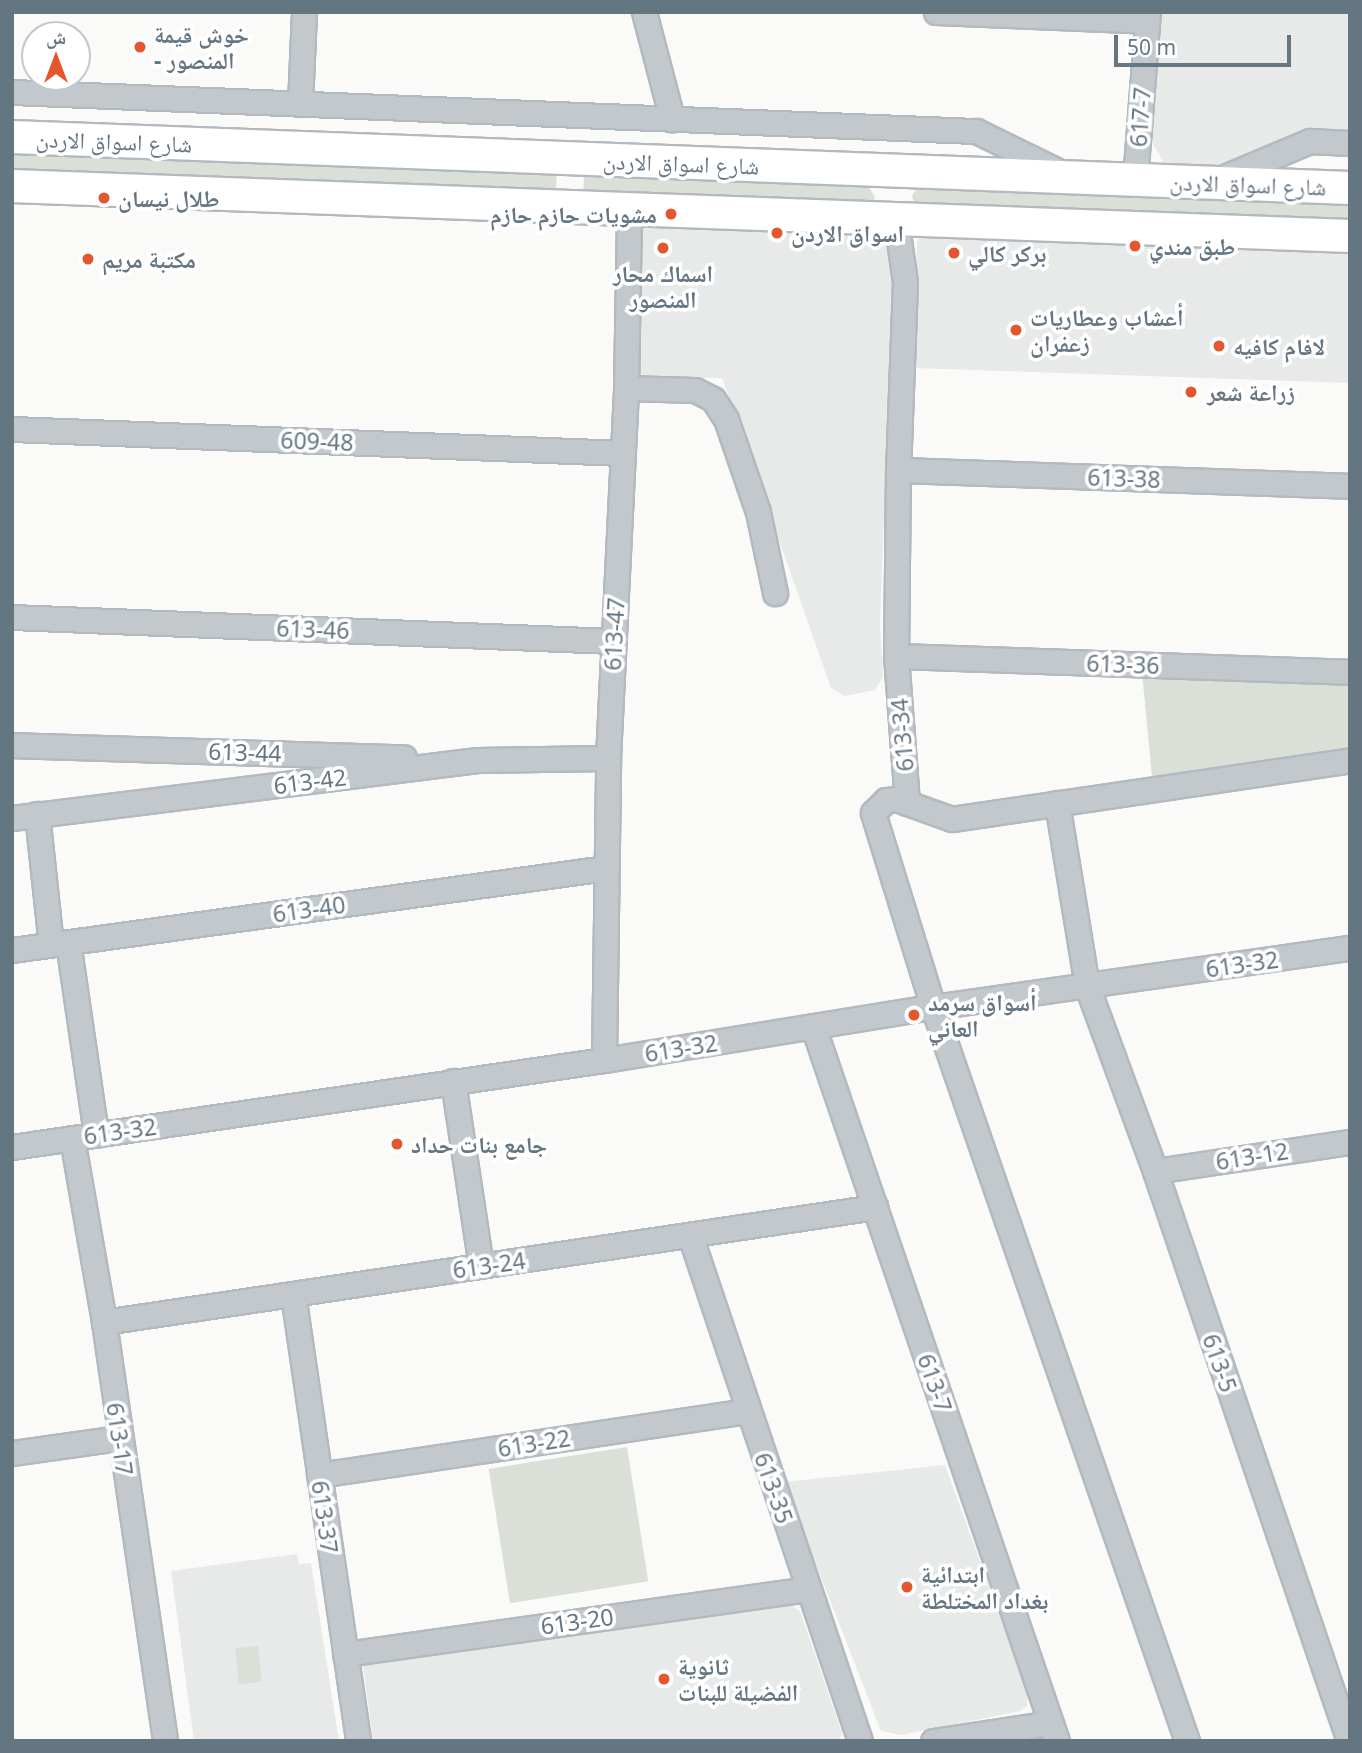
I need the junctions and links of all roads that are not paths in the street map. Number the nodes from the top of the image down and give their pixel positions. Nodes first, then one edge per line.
1 (304, 12) edge
2 (644, 12) edge
3 (936, 12) edge
4 (1147, 17) edge
5 (12, 92) edge
6 (300, 104) junction
7 (672, 119) junction
8 (12, 137) edge
9 (1350, 143) edge
10 (895, 171) junction
11 (1067, 175) junction
12 (1135, 180) junction
13 (1210, 183) junction
14 (12, 186) edge
15 (1350, 188) edge
16 (629, 208) junction
17 (896, 219) junction
18 (1350, 236) edge
19 (626, 388) junction
20 (12, 429) edge
21 (622, 453) junction
22 (898, 470) junction
23 (1350, 486) edge
24 (775, 593) dead end
25 (12, 617) edge
26 (614, 641) junction
27 (896, 656) junction
28 (1350, 672) edge
29 (12, 745) edge
30 (608, 758) junction
31 (477, 760) junction
32 (1350, 760) edge
33 (907, 803) junction
34 (1057, 803) junction
35 (37, 814) junction
36 (12, 818) edge
37 (606, 868) junction
38 (60, 943) junction
39 (1350, 948) edge
40 (12, 950) edge
41 (1087, 986) junction
42 (933, 1007) junction
43 (813, 1026) junction
44 (604, 1060) junction
45 (453, 1081) junction
46 (96, 1135) junction
47 (72, 1138) junction
48 (12, 1147) edge
49 (1348, 1148) edge
50 (1155, 1171) junction
51 (875, 1207) junction
52 (690, 1235) junction
53 (481, 1266) junction
54 (293, 1294) junction
55 (104, 1322) junction
56 (748, 1411) junction
57 (120, 1438) junction
58 (12, 1453) edge
59 (319, 1475) junction
60 (808, 1589) junction
61 (345, 1654) junction
62 (1340, 1682) edge
63 (1054, 1732) edge
64 (165, 1741) edge
65 (358, 1741) edge
66 (860, 1741) edge
67 (933, 1741) edge
68 (1187, 1741) edge
69 (1349, 1741) edge

1 - 6 street
2 - 7 street
3 - 4 street
4 - 12 street, 617-7
5 - 6 street
6 - 7 street
7 - 11 street
8 - 10 main road, شارع اسواق الاردن
9 - 13 street
10 - 11 main road, شارع اسواق الاردن
10 - 17 main road
11 - 12 main road, شارع اسواق الاردن
12 - 13 main road, شارع اسواق الاردن
13 - 15 main road, شارع اسواق الاردن
14 - 16 main road, شارع اسواق الاردن
16 - 17 main road, شارع اسواق الاردن
16 - 19 street, 613-47
17 - 18 main road, شارع اسواق الاردن
17 - 22 street, 613-34
19 - 21 street, 613-47
19 - 24 street
20 - 21 street, 609-48
21 - 26 street, 613-47
22 - 23 street, 613-38
22 - 27 street, 613-34
25 - 26 street, 613-46
26 - 30 street, 613-47
27 - 28 street, 613-36
27 - 33 street, 613-34
29 - 31 street, 613-44
30 - 31 street, 613-42
30 - 37 street, 613-47
31 - 35 street, 613-42
32 - 34 street, 613-34
33 - 34 street, 613-34
33 - 42 street
34 - 41 street, 613-5
35 - 36 street, 613-42
35 - 38 street
37 - 38 street, 613-40
37 - 44 street, 613-47
38 - 40 street, 613-40
38 - 46 street
39 - 41 street, 613-32
41 - 42 street, 613-32
41 - 50 street, 613-5
42 - 43 street, 613-32
42 - 68 street
43 - 44 street, 613-32
43 - 51 street, 613-7
44 - 45 street, 613-32
45 - 46 street, 613-32
45 - 53 street
46 - 47 street, 613-32
47 - 48 street, 613-32
47 - 55 street, 613-17
49 - 50 street, 613-12
50 - 62 street, 613-5
51 - 52 street, 613-24
51 - 63 street, 613-7
52 - 53 street, 613-24
52 - 56 street, 613-35
53 - 54 street, 613-24
54 - 55 street, 613-24
54 - 59 street, 613-37
55 - 57 street, 613-17
56 - 59 street, 613-22
56 - 60 street, 613-35
57 - 58 street
57 - 64 street, 613-17
59 - 61 street, 613-37
60 - 61 street, 613-20
60 - 66 street, 613-35
61 - 65 street, 613-37
62 - 69 street, 613-5
63 - 67 street

